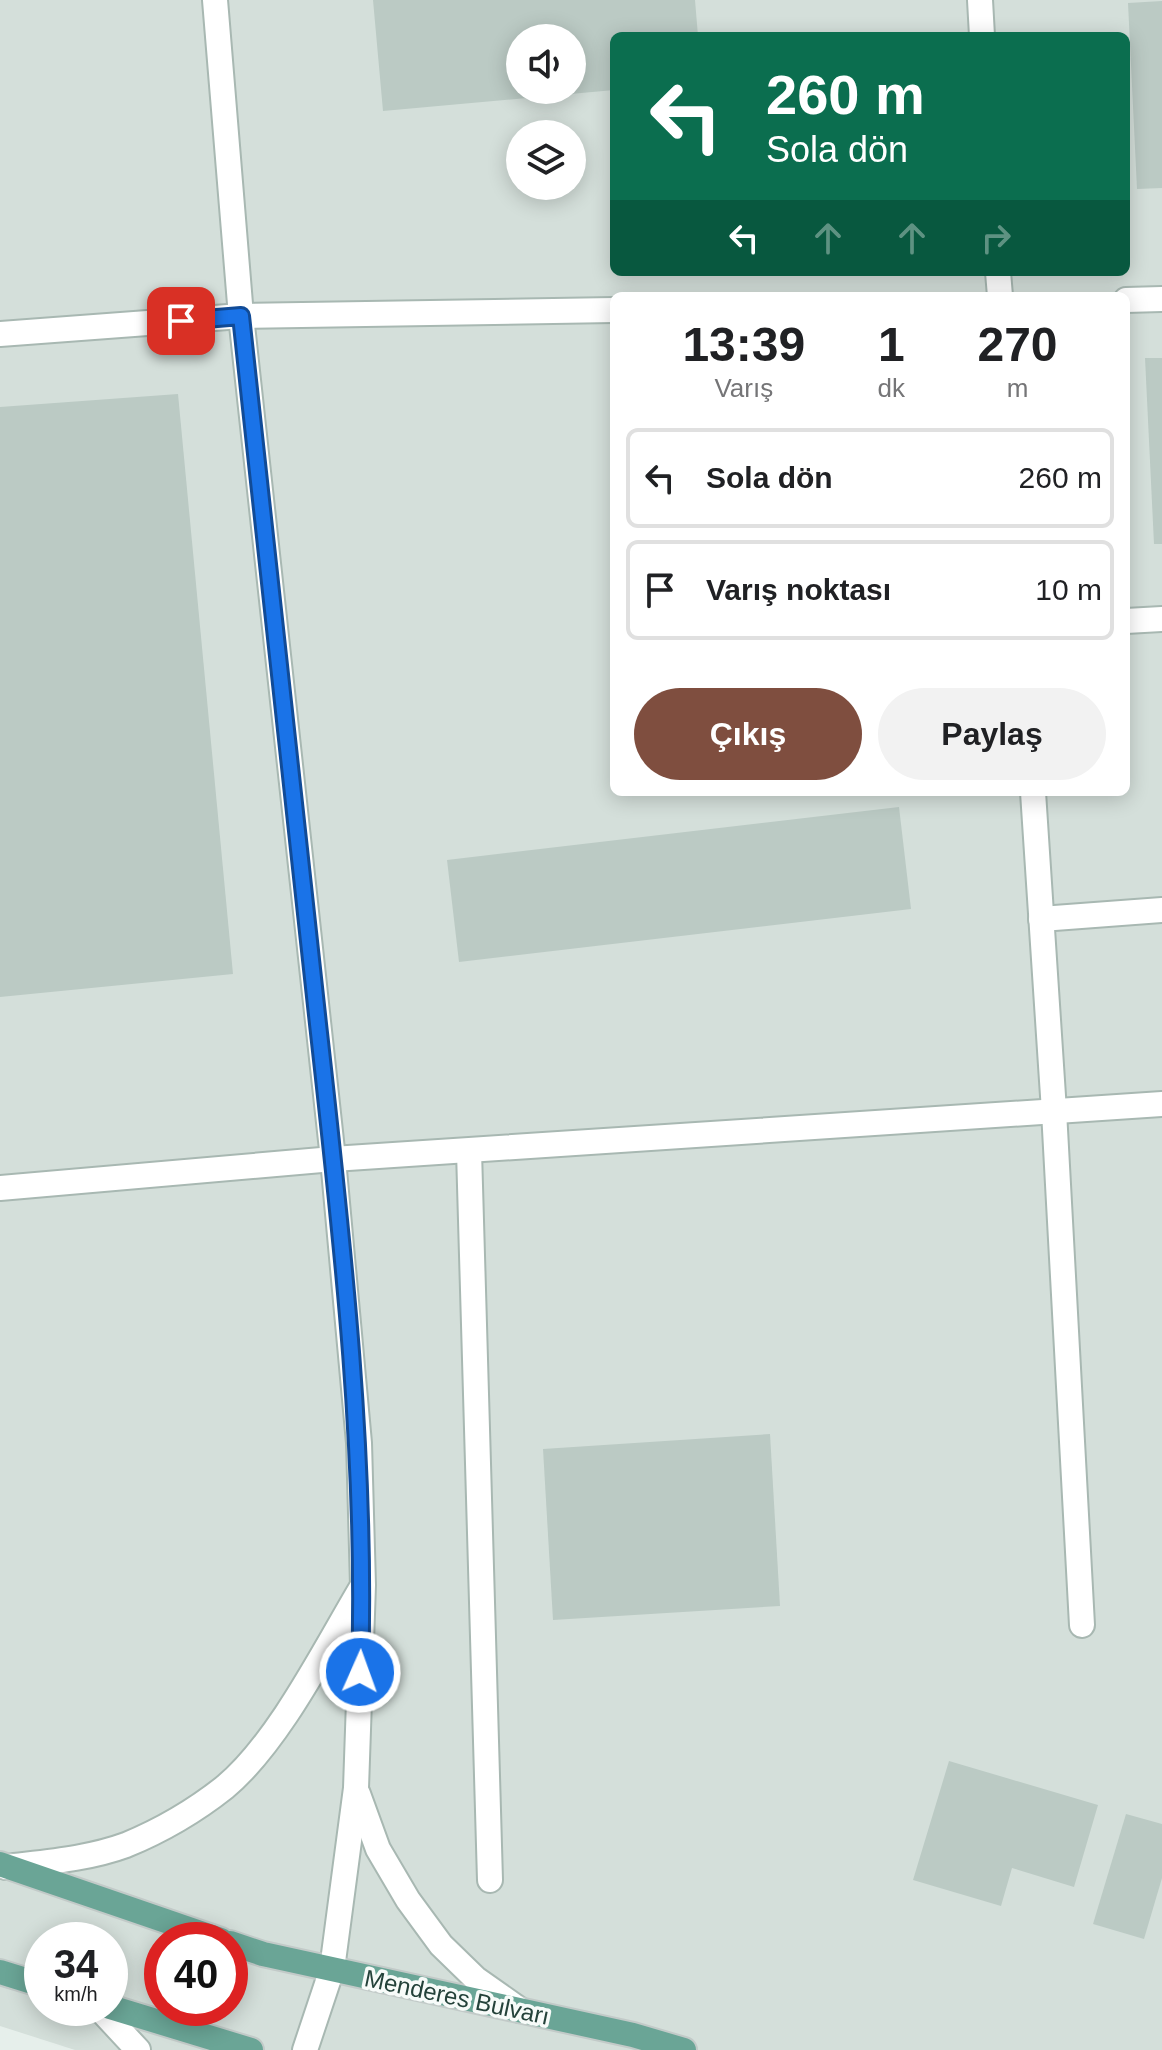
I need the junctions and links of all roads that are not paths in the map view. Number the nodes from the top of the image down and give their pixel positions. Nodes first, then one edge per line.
1 (215, 0) edge
2 (980, 0) edge
3 (982, 32) edge
4 (1162, 299) edge
5 (1130, 300) edge
6 (610, 310) edge
7 (241, 316) junction
8 (0, 334) edge
9 (1162, 619) edge
10 (1130, 621) edge
11 (1033, 796) edge
12 (1162, 910) edge
13 (1041, 919) junction
14 (1162, 1104) edge
15 (1054, 1111) junction
16 (469, 1151) junction
17 (333, 1159) junction
18 (0, 1188) edge
19 (363, 1585) junction
20 (1082, 1625) dead end
21 (356, 1788) junction
22 (3, 1866) edge
23 (490, 1880) dead end
24 (168, 1922) edge
25 (248, 1949) edge
26 (332, 1969) junction
27 (0, 1972) edge
28 (24, 1979) edge
29 (522, 2011) junction
30 (128, 2012) edge
31 (116, 2026) edge
32 (138, 2050) edge
33 (251, 2050) edge
34 (305, 2050) edge
35 (684, 2050) edge

1 - 7 street
2 - 3 street
4 - 5 street
6 - 7 street
7 - 8 street
7 - 17 street
9 - 10 street
11 - 13 street
12 - 13 street
13 - 15 street
14 - 15 street
15 - 16 street
15 - 20 street
16 - 17 street
16 - 23 street
17 - 18 street
17 - 19 street
19 - 21 street
19 - 22 street
21 - 26 street
21 - 29 street
22 - 24 main road
25 - 26 main road, Menderes Bulvarı
26 - 29 main road, Menderes Bulvarı
26 - 34 street
27 - 28 main road
29 - 35 main road, Menderes Bulvarı
30 - 33 main road
31 - 32 street

